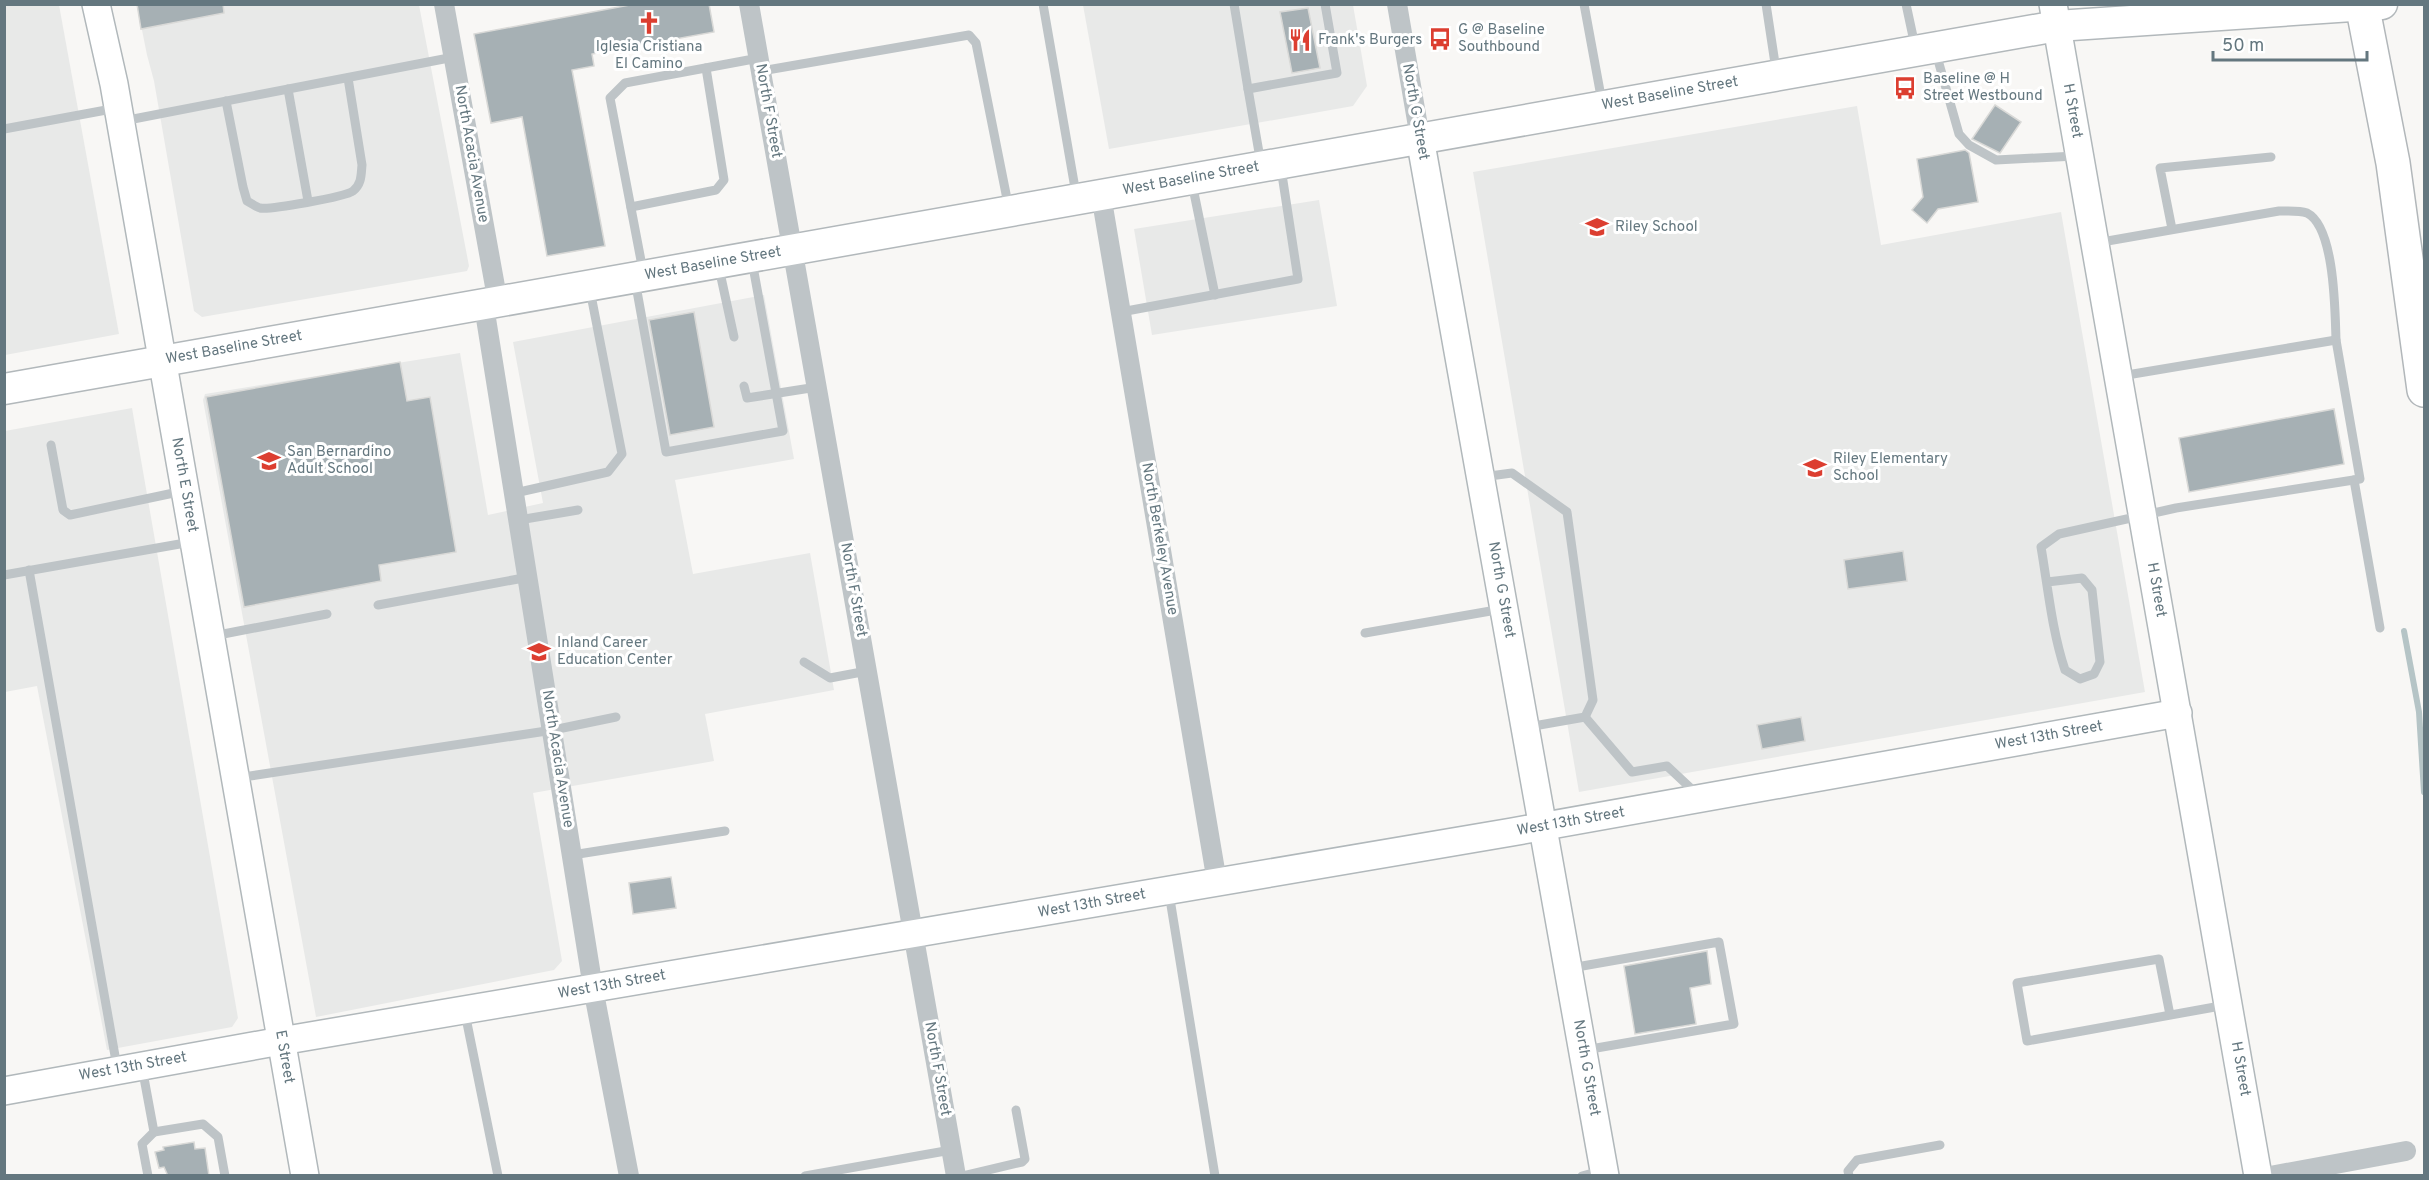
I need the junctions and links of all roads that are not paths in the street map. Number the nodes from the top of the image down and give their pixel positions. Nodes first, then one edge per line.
1 (96, 4) edge
2 (444, 4) edge
3 (749, 4) edge
4 (1043, 4) edge
5 (1234, 4) edge
6 (1325, 4) edge
7 (1397, 4) edge
8 (1584, 4) edge
9 (1766, 4) edge
10 (1906, 4) edge
11 (2369, 5) edge
12 (2055, 15) edge
13 (1925, 49) junction
14 (454, 57) junction
15 (760, 65) junction
16 (706, 68) junction
17 (1777, 75) junction
18 (348, 78) junction
19 (288, 89) junction
20 (1248, 89) junction
21 (226, 101) junction
22 (1602, 106) junction
23 (119, 115) junction
24 (4, 129) edge
25 (1420, 138) junction
26 (2079, 156) junction
27 (2271, 157) dead end
28 (1271, 165) junction
29 (1192, 180) junction
30 (1089, 197) junction
31 (308, 201) junction
32 (631, 207) junction
33 (1009, 211) junction
34 (2172, 229) junction
35 (2095, 243) junction
36 (792, 249) junction
37 (751, 256) junction
38 (718, 263) junction
39 (639, 277) junction
40 (589, 286) junction
41 (1215, 295) junction
42 (491, 304) junction
43 (1120, 312) junction
44 (734, 337) dead end
45 (2336, 340) junction
46 (162, 361) junction
47 (2118, 376) junction
48 (744, 386) dead end
49 (817, 387) junction
50 (4, 389) edge
51 (2424, 390) edge
52 (776, 394) junction
53 (51, 445) dead end
54 (1481, 477) junction
55 (2354, 480) junction
56 (185, 491) junction
57 (515, 493) junction
58 (578, 510) dead end
59 (2143, 516) junction
60 (519, 520) junction
61 (194, 542) junction
62 (29, 570) junction
63 (4, 574) edge
64 (529, 578) junction
65 (2047, 582) junction
66 (378, 605) dead end
67 (1505, 609) junction
68 (327, 614) dead end
69 (2380, 628) dead end
70 (1365, 633) dead end
71 (210, 637) junction
72 (804, 662) dead end
73 (867, 671) junction
74 (2178, 713) junction
75 (616, 717) dead end
76 (1585, 717) junction
77 (1526, 728) junction
78 (553, 730) junction
79 (235, 778) junction
80 (1702, 799) junction
81 (1543, 827) junction
82 (725, 831) dead end
83 (572, 855) junction
84 (1217, 882) junction
85 (1168, 891) junction
86 (914, 934) junction
87 (268, 966) joint
88 (1568, 969) junction
89 (593, 988) junction
90 (2229, 1005) junction
91 (464, 1010) junction
92 (2170, 1015) junction
93 (281, 1041) junction
94 (1582, 1050) junction
95 (130, 1068) junction
96 (4, 1091) edge
97 (1016, 1110) dead end
98 (154, 1132) junction
99 (1940, 1145) dead end
100 (951, 1150) junction
101 (2406, 1151) dead end
102 (1597, 1174) edge
103 (148, 1176) edge
104 (225, 1176) edge
105 (304, 1176) edge
106 (498, 1176) edge
107 (629, 1176) edge
108 (805, 1176) edge
109 (956, 1176) edge
110 (963, 1176) edge
111 (1215, 1176) edge
112 (1849, 1176) edge
113 (2258, 1176) edge
114 (2270, 1176) edge

1 - 23 street, North E Street
2 - 14 street, North Acacia Avenue
3 - 15 street, North F Street
4 - 30 lane
5 - 20 lane
6 - 20 lane
7 - 25 street, North G Street
8 - 22 lane
9 - 17 lane
10 - 13 lane
11 - 12 main road, West Baseline Street
11 - 51 highway
12 - 13 main road, West Baseline Street
12 - 26 street, H Street
13 - 17 main road, West Baseline Street
13 - 26 lane
14 - 18 lane
14 - 42 street, North Acacia Avenue
15 - 16 lane
15 - 33 lane
15 - 36 street, North F Street
16 - 32 lane
16 - 32 lane
17 - 22 main road, West Baseline Street
18 - 19 lane
18 - 31 lane
19 - 21 lane
19 - 31 lane
20 - 28 lane
21 - 23 lane
21 - 31 lane
22 - 25 main road, West Baseline Street
23 - 24 lane
23 - 46 street, North E Street
25 - 28 main road, West Baseline Street
25 - 54 street, North G Street
26 - 35 street, H Street
27 - 34 lane
28 - 29 main road, West Baseline Street
28 - 41 lane
29 - 30 main road, West Baseline Street
29 - 41 lane
30 - 33 main road, West Baseline Street
30 - 43 street, North Berkeley Avenue
32 - 39 lane
33 - 36 main road, West Baseline Street
34 - 35 lane
34 - 45 lane
35 - 47 street, H Street
36 - 37 main road, West Baseline Street
36 - 49 street, North F Street
37 - 38 main road, West Baseline Street
37 - 52 lane
38 - 39 main road, West Baseline Street
38 - 44 lane
39 - 40 main road, West Baseline Street
39 - 52 lane
40 - 42 main road, West Baseline Street
40 - 57 lane
41 - 43 lane
42 - 46 main road, West Baseline Street
42 - 57 street, North Acacia Avenue
43 - 84 street, North Berkeley Avenue
45 - 47 lane
45 - 55 lane
46 - 50 main road, West Baseline Street
46 - 56 street, North E Street
47 - 59 street, H Street
48 - 52 lane
49 - 52 lane
49 - 73 street, North F Street
53 - 56 lane
54 - 67 street, North G Street
54 - 76 lane
55 - 59 lane
55 - 69 lane
56 - 61 street, North E Street
57 - 60 street, North Acacia Avenue
58 - 60 lane
59 - 65 lane
59 - 74 street, H Street
60 - 64 street, North Acacia Avenue
61 - 62 lane
61 - 71 street, North E Street
62 - 63 lane
62 - 95 lane
64 - 66 lane
64 - 78 street, North Acacia Avenue
65 - 65 lane
67 - 70 lane
67 - 77 street, North G Street
68 - 71 lane
71 - 79 street, North E Street
72 - 73 lane
73 - 86 street, North F Street
74 - 80 street, West 13th Street
74 - 90 street, H Street
75 - 78 lane
76 - 77 lane
76 - 80 lane
77 - 81 street, North G Street
78 - 79 lane
78 - 83 street, North Acacia Avenue
79 - 87 street, North E Street
80 - 81 street, West 13th Street
81 - 84 street, West 13th Street
81 - 88 street, North G Street
82 - 83 lane
83 - 89 street, North Acacia Avenue
84 - 85 street, West 13th Street
85 - 86 street, West 13th Street
85 - 111 lane
86 - 89 street, West 13th Street
86 - 100 street, North F Street
87 - 93 street, E Street
88 - 94 street, North G Street
88 - 94 lane
89 - 91 street, West 13th Street
89 - 107 street, North Acacia Avenue
90 - 92 lane
90 - 113 street, H Street
91 - 93 street, West 13th Street
91 - 106 lane
92 - 92 lane
93 - 95 street, West 13th Street
93 - 105 street, E Street
94 - 102 street, North G Street
95 - 96 street, West 13th Street
95 - 98 lane
97 - 110 lane
98 - 103 lane
98 - 104 lane
99 - 112 lane
100 - 108 lane
100 - 109 street, North F Street
101 - 114 street

